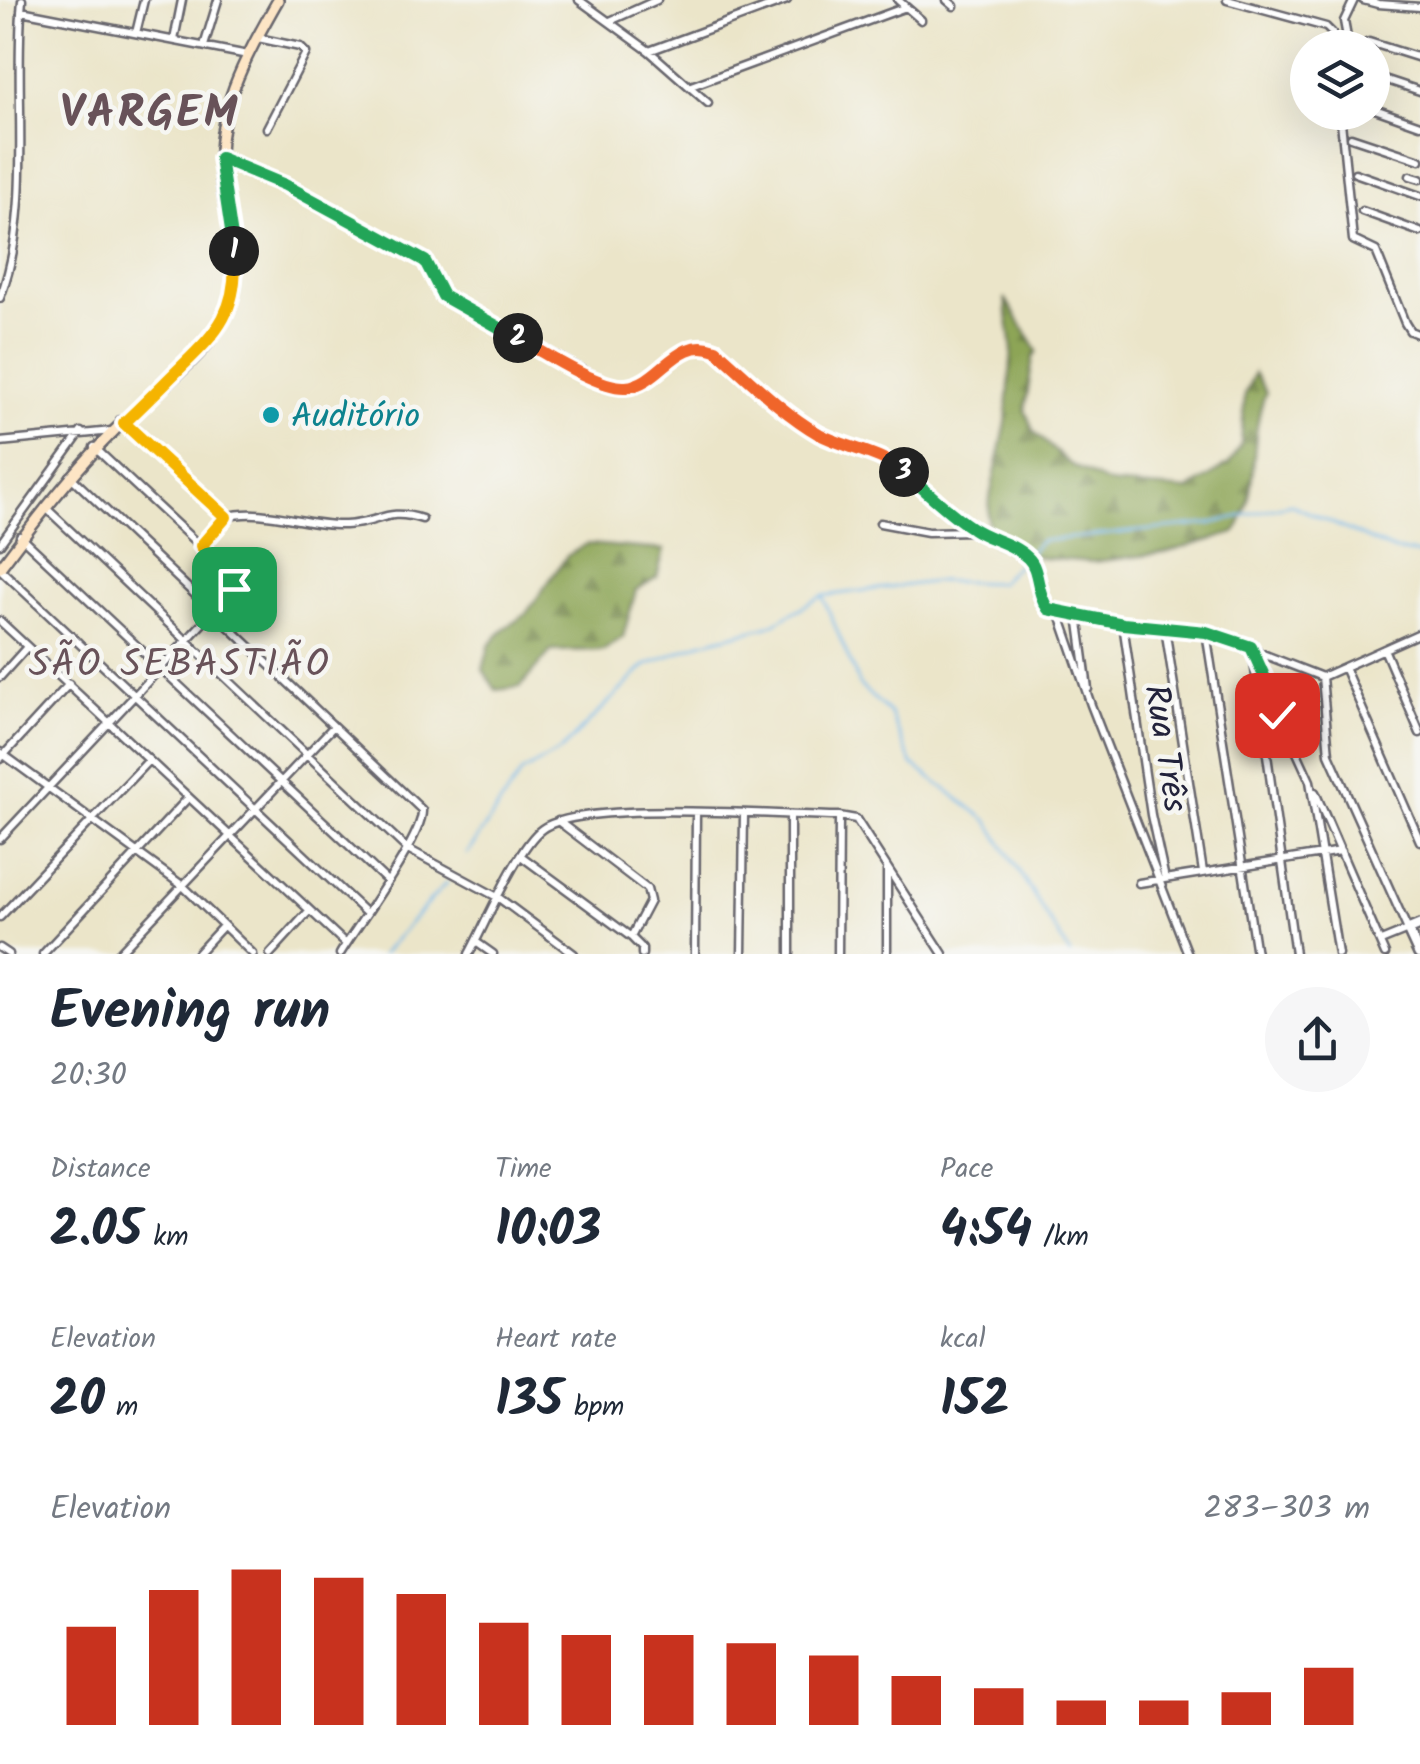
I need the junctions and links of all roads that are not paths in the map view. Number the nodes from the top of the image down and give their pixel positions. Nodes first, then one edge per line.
1 (22, 0) edge
2 (144, 0) edge
3 (182, 0) edge
4 (218, 0) edge
5 (278, 0) edge
6 (580, 0) edge
7 (658, 0) edge
8 (786, 0) edge
9 (898, 0) edge
10 (1227, 0) edge
11 (1354, 0) edge
12 (1363, 0) edge
13 (906, 7) junction
14 (1420, 7) edge
15 (21, 10) junction
16 (922, 20) dead end
17 (609, 22) junction
18 (1328, 30) edge
19 (1347, 30) edge
20 (136, 33) junction
21 (256, 37) junction
22 (174, 40) junction
23 (204, 46) junction
24 (1390, 48) edge
25 (649, 52) junction
26 (248, 55) junction
27 (1420, 58) edge
28 (1390, 81) edge
29 (692, 86) junction
30 (1420, 91) edge
31 (708, 103) dead end
32 (1390, 114) edge
33 (1420, 125) edge
34 (267, 128) dead end
35 (1342, 130) edge
36 (1351, 137) dead end
37 (220, 158) junction
38 (1420, 160) edge
39 (1355, 173) dead end
40 (1410, 176) dead end
41 (1420, 179) edge
42 (1420, 196) edge
43 (1362, 211) dead end
44 (1419, 228) edge
45 (0, 298) edge
46 (1420, 336) edge
47 (122, 422) junction
48 (112, 430) junction
49 (81, 432) junction
50 (4, 441) edge
51 (95, 448) junction
52 (0, 452) edge
53 (70, 477) junction
54 (46, 507) junction
55 (226, 517) junction
56 (422, 519) dead end
57 (880, 523) dead end
58 (974, 530) junction
59 (21, 537) junction
60 (0, 544) edge
61 (201, 546) junction
62 (0, 567) edge
63 (212, 611) junction
64 (1058, 611) junction
65 (1078, 615) junction
66 (0, 621) edge
67 (1123, 624) junction
68 (1165, 628) junction
69 (1206, 632) junction
70 (1420, 633) edge
71 (186, 639) junction
72 (27, 647) junction
73 (1251, 647) junction
74 (1384, 649) junction
75 (1254, 660) junction
76 (160, 667) junction
77 (1344, 668) junction
78 (0, 677) edge
79 (1322, 677) junction
80 (68, 684) junction
81 (134, 694) junction
82 (1091, 705) junction
83 (1282, 716) junction
84 (106, 722) junction
85 (1261, 722) junction
86 (333, 727) junction
87 (1420, 733) edge
88 (308, 752) junction
89 (1, 755) edge
90 (148, 761) junction
91 (282, 781) junction
92 (1310, 781) junction
93 (48, 788) junction
94 (188, 798) junction
95 (255, 808) junction
96 (696, 814) junction
97 (1151, 814) junction
98 (744, 815) junction
99 (790, 816) junction
100 (839, 816) junction
101 (1134, 818) junction
102 (93, 821) junction
103 (558, 821) junction
104 (230, 837) junction
105 (0, 839) edge
106 (1420, 841) edge
107 (406, 848) junction
108 (1341, 851) junction
109 (137, 853) junction
110 (1323, 854) junction
111 (521, 856) junction
112 (1281, 859) junction
113 (1242, 865) junction
114 (887, 870) junction
115 (1203, 872) junction
116 (1161, 879) junction
117 (387, 881) junction
118 (1139, 883) dead end
119 (182, 886) junction
120 (499, 898) junction
121 (309, 911) junction
122 (366, 913) junction
123 (0, 918) edge
124 (1420, 925) edge
125 (223, 926) junction
126 (1408, 930) junction
127 (631, 937) junction
128 (1381, 941) junction
129 (476, 942) junction
130 (934, 942) junction
131 (346, 944) junction
132 (0, 948) edge
133 (8, 954) edge
134 (42, 954) edge
135 (118, 954) edge
136 (197, 954) edge
137 (253, 954) edge
138 (270, 954) edge
139 (340, 954) edge
140 (469, 954) edge
141 (493, 954) edge
142 (574, 954) edge
143 (642, 954) edge
144 (695, 954) edge
145 (742, 954) edge
146 (790, 954) edge
147 (838, 954) edge
148 (887, 954) edge
149 (934, 954) edge
150 (942, 954) edge
151 (1188, 954) edge
152 (1256, 954) edge
153 (1295, 954) edge
154 (1338, 954) edge
155 (1385, 954) edge
156 (1419, 954) edge

1 - 15 street
2 - 20 street
3 - 22 street
4 - 23 street
5 - 21 main road
6 - 17 street
7 - 17 street
8 - 25 street
9 - 13 street
10 - 18 street
11 - 19 street
12 - 14 street
13 - 16 street
13 - 29 street
15 - 20 street
15 - 45 street
17 - 25 street
20 - 22 street
21 - 26 main road
21 - 34 street
22 - 23 street
23 - 26 street
24 - 27 street
25 - 29 street
26 - 37 main road
28 - 30 street
29 - 31 street
32 - 33 street
35 - 46 street
36 - 38 street
37 - 47 main road
37 - 58 street
39 - 42 street
40 - 41 street
43 - 44 street
47 - 48 main road
47 - 55 street
48 - 49 street
48 - 51 main road
49 - 50 street
49 - 60 street
50 - 52 street
51 - 53 main road
51 - 61 street
53 - 54 main road
53 - 63 street
54 - 59 main road
54 - 71 street
55 - 56 street
55 - 61 street
57 - 58 street
58 - 64 street
59 - 62 main road
59 - 76 street
61 - 63 street
62 - 81 street
63 - 71 street
63 - 86 street
64 - 65 street
64 - 82 street
65 - 67 street
65 - 82 street
66 - 72 street
67 - 68 street
67 - 97 street, Rua Três
68 - 69 street
68 - 115 street
69 - 73 street
69 - 113 street
70 - 74 street
71 - 76 street
71 - 88 street
72 - 78 street
72 - 80 street
73 - 75 street
73 - 79 street
74 - 77 street
74 - 87 street
75 - 83 street
75 - 85 street
76 - 81 street
76 - 91 street
77 - 79 street
77 - 106 street
79 - 126 street
80 - 84 street
80 - 89 street
81 - 84 street
81 - 95 street
82 - 101 street
83 - 85 street
83 - 92 street
84 - 90 street
84 - 93 street
85 - 112 street
86 - 88 street
86 - 107 street
88 - 91 street
88 - 107 street
89 - 93 street
90 - 94 street
90 - 102 street
91 - 95 street
91 - 117 street
92 - 108 street
92 - 110 street
93 - 102 street
93 - 105 street
94 - 104 street
94 - 109 street
95 - 104 street
95 - 122 street
96 - 98 street
96 - 103 street
96 - 144 street
97 - 101 street
97 - 116 street, Rua Três
98 - 99 street
98 - 145 street
99 - 100 street
99 - 146 street
100 - 114 street
100 - 147 street
101 - 116 street
102 - 109 street
102 - 123 street
103 - 111 street
103 - 127 street
104 - 119 street
104 - 121 street
107 - 117 street
107 - 120 street
108 - 110 street
108 - 128 street
109 - 119 street
109 - 134 street
110 - 112 street
110 - 154 street
111 - 120 street
111 - 127 street
112 - 113 street
112 - 153 street
113 - 115 street
113 - 152 street
114 - 130 street
114 - 148 street
115 - 116 street
116 - 118 street
116 - 151 street
117 - 122 street
119 - 125 street
119 - 135 street
120 - 129 street
120 - 142 street
121 - 131 street
121 - 138 street
122 - 131 street
124 - 126 street
125 - 136 street
125 - 137 street
126 - 128 street
126 - 156 street
127 - 143 street
128 - 155 street
129 - 140 street
129 - 141 street
130 - 149 street
130 - 150 street
131 - 139 street
132 - 133 street

